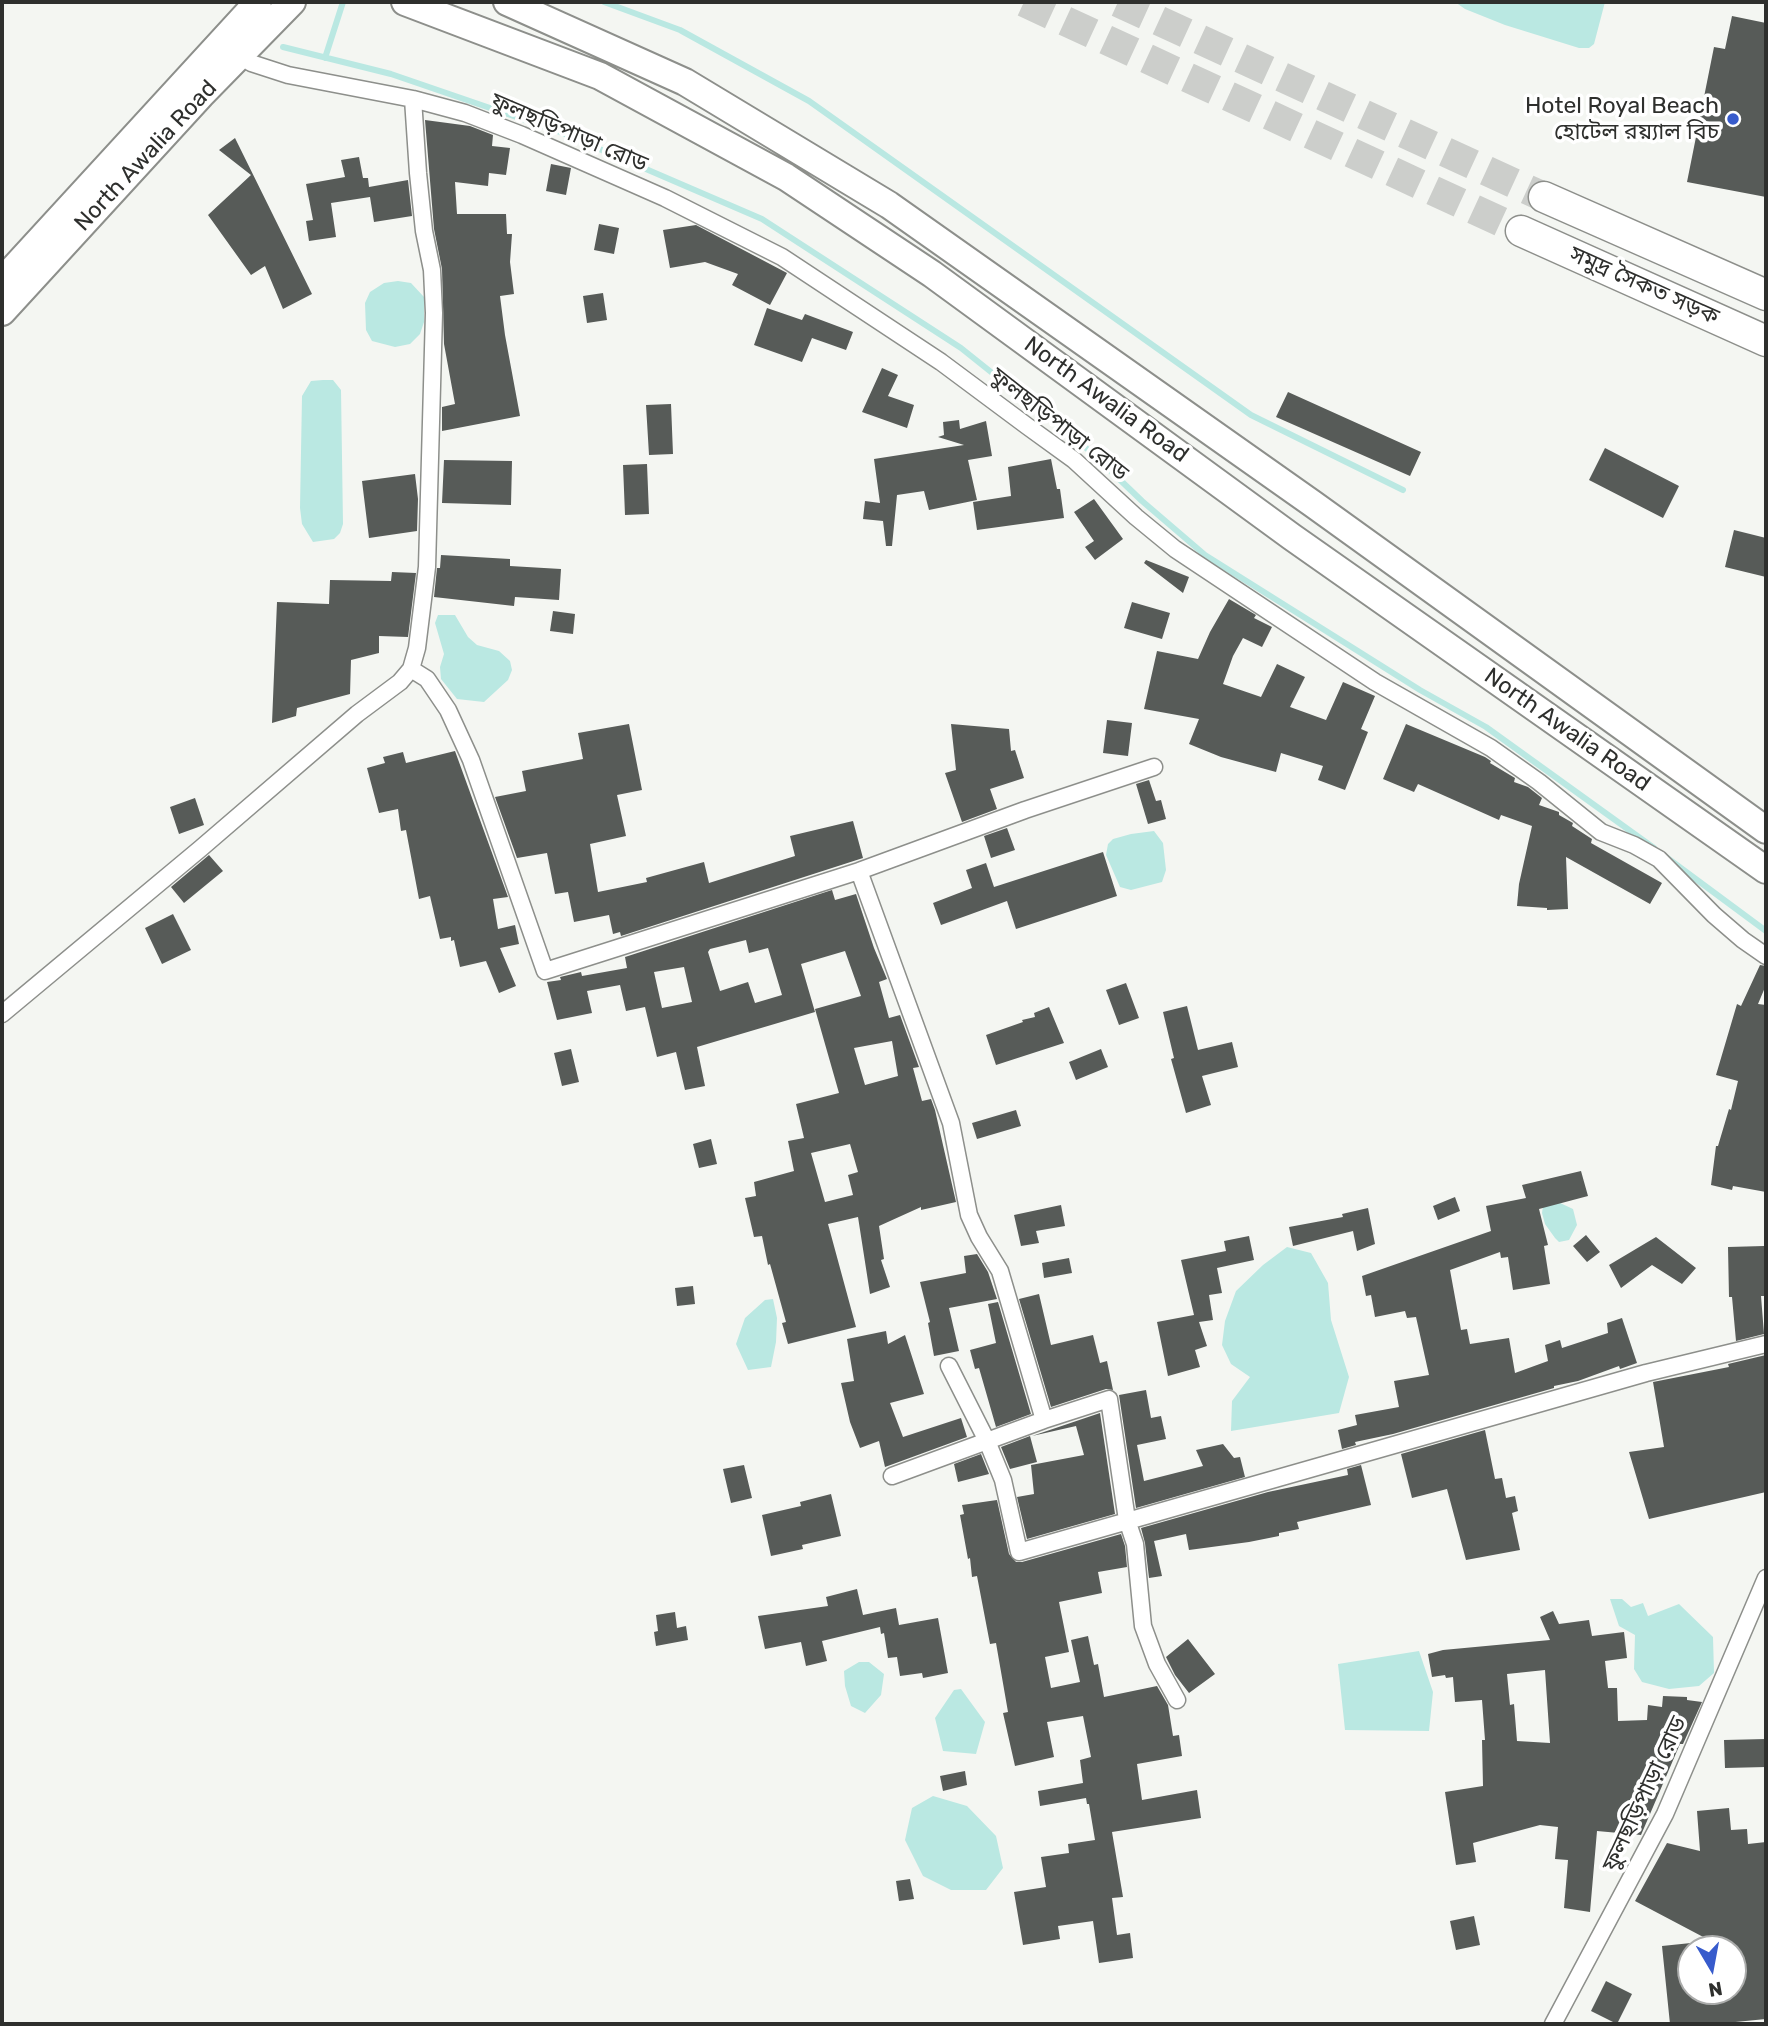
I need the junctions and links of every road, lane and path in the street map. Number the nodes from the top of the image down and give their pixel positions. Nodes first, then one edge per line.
1 (258, 2) edge
2 (292, 2) edge
3 (405, 2) edge
4 (507, 2) edge
5 (251, 63) dead end
6 (413, 99) junction
7 (1544, 197) tunnel mouth
8 (1521, 231) tunnel mouth
9 (2, 281) edge
10 (1766, 295) edge
11 (2, 312) edge
12 (1766, 341) edge
13 (1320, 510) junction
14 (1299, 541) junction
15 (1393, 562) junction
16 (1372, 592) junction
17 (411, 669) junction
18 (1154, 767) dead end
19 (1766, 830) edge
20 (1766, 870) edge
21 (859, 872) junction
22 (1766, 956) edge
23 (2, 1014) edge
24 (1766, 1344) edge
25 (949, 1366) dead end
26 (1044, 1420) junction
27 (987, 1441) junction
28 (892, 1476) dead end
29 (1127, 1520) junction
30 (1766, 1578) edge
31 (1177, 1700) dead end
32 (1553, 2024) edge

1 - 9 main road, North Awalia Road
2 - 11 main road, North Awalia Road
3 - 14 main road, North Awalia Road
4 - 13 main road, North Awalia Road
5 - 6 street, ফুলছড়িপাড়া রোড
6 - 17 street
6 - 22 street, ফুলছড়িপাড়া রোড
7 - 10 highway, সমুদ্র সৈকত সড়ক
8 - 12 highway, সমুদ্র সৈকত সড়ক
13 - 14 main road
13 - 15 main road, North Awalia Road
14 - 16 main road, North Awalia Road
15 - 16 main road
15 - 19 main road, North Awalia Road
16 - 20 main road, North Awalia Road
17 - 21 street
17 - 23 street
18 - 21 street
21 - 26 street
24 - 29 street
25 - 27 street
26 - 27 street
26 - 29 street
27 - 28 street
27 - 29 street
29 - 31 street
30 - 32 street, ফুলছড়িপাড়া রোড

